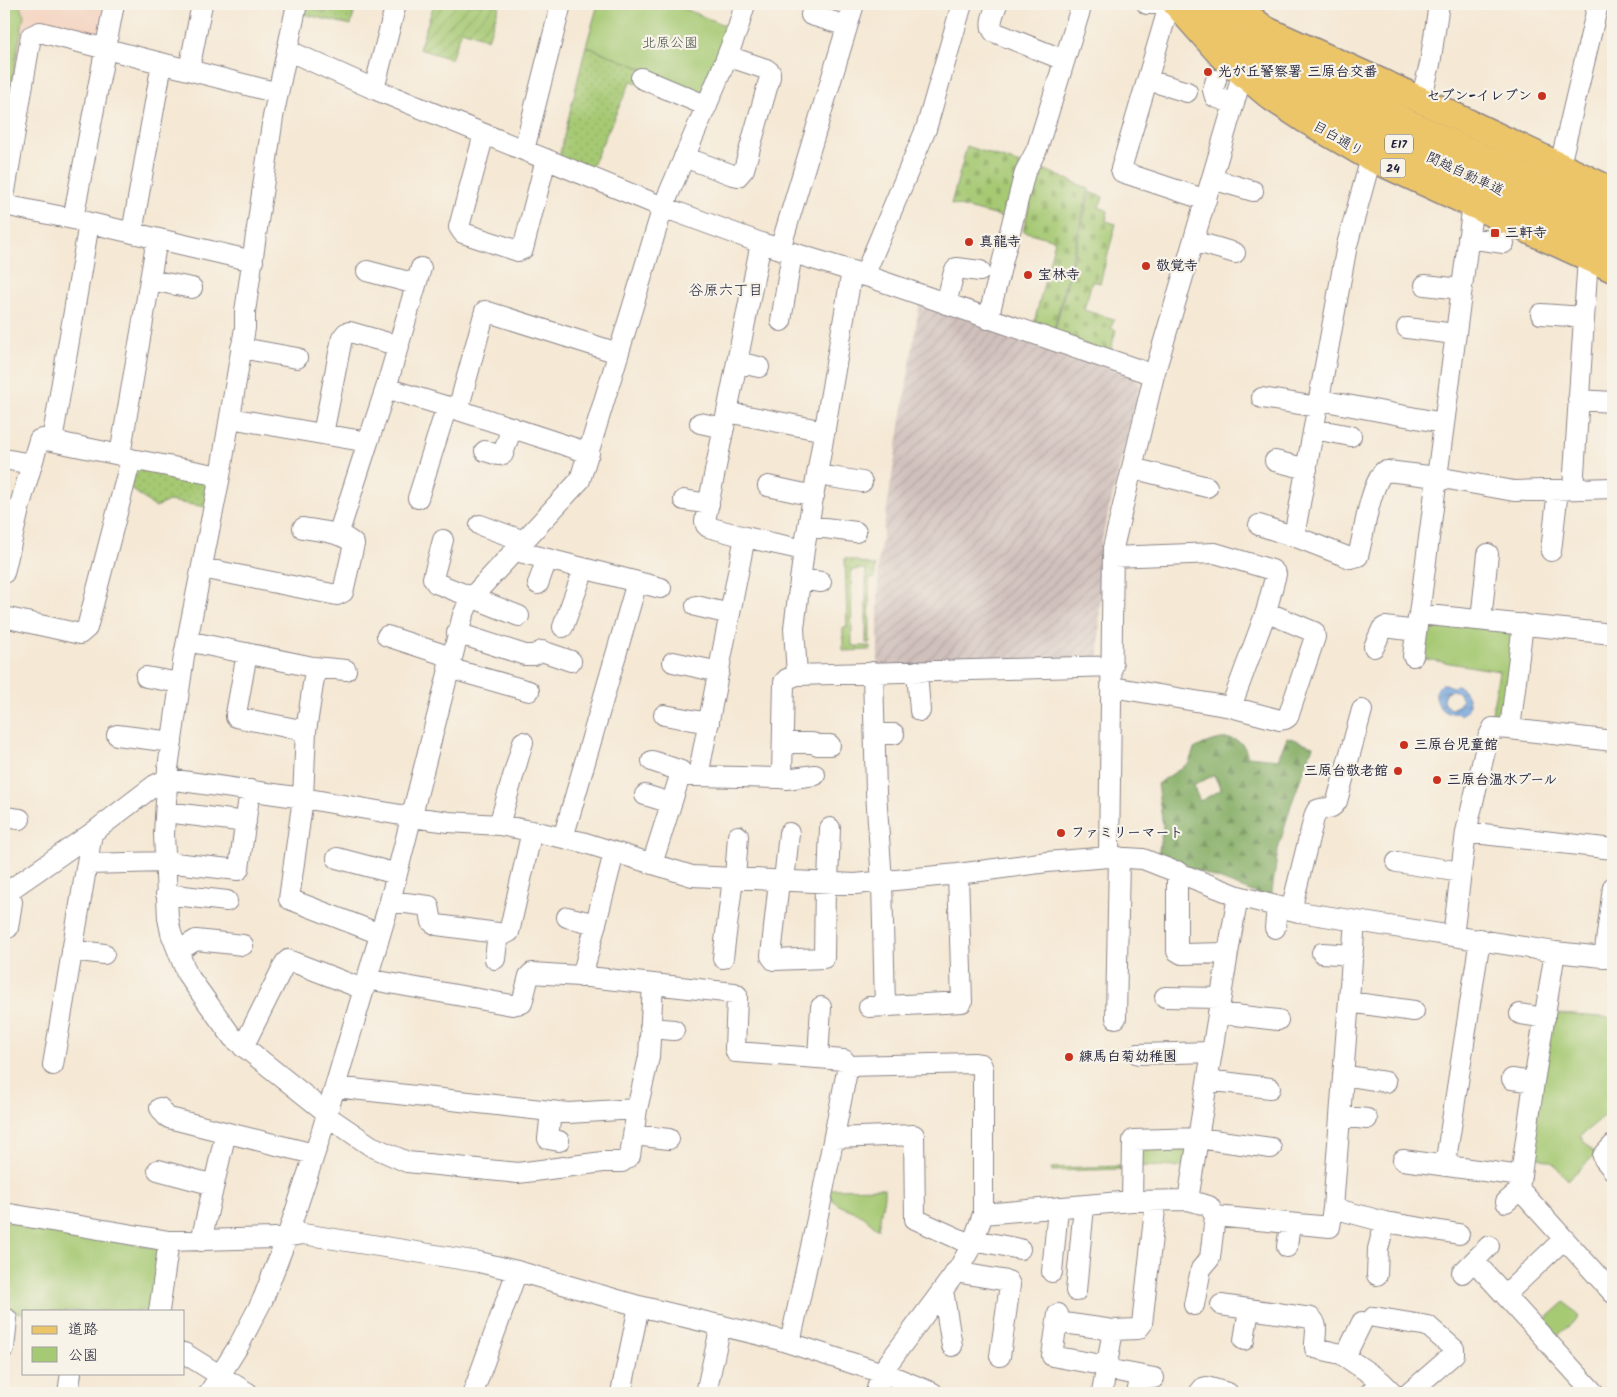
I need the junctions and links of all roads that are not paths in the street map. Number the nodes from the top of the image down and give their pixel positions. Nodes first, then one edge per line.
1 (114, 4) edge
2 (202, 4) edge
3 (297, 4) edge
4 (396, 4) edge
5 (745, 4) edge
6 (854, 4) edge
7 (962, 4) edge
8 (997, 4) edge
9 (1082, 4) edge
10 (1147, 4) edge
11 (1194, 4) edge
12 (1202, 4) edge
13 (1439, 4) edge
14 (1598, 4) edge
15 (567, 5) edge
16 (1169, 8) edge
17 (1248, 12) edge
18 (811, 16) dead end
19 (848, 26) junction
20 (104, 48) junction
21 (288, 50) junction
22 (727, 56) junction
23 (1064, 60) junction
24 (1243, 61) junction
25 (162, 63) junction
26 (189, 70) junction
27 (641, 78) dead end
28 (1148, 80) junction
29 (1216, 80) dead end
30 (374, 89) junction
31 (1187, 92) dead end
32 (278, 93) junction
33 (1421, 100) junction
34 (1234, 104) junction
35 (707, 106) junction
36 (484, 134) junction
37 (524, 150) junction
38 (684, 157) junction
39 (1371, 158) junction
40 (546, 159) junction
41 (1560, 166) junction
42 (1212, 179) junction
43 (1253, 191) dead end
44 (1613, 191) edge
45 (4, 197) edge
46 (1206, 200) junction
47 (1473, 204) junction
48 (4, 205) edge
49 (662, 207) junction
50 (1570, 210) junction
51 (1613, 220) edge
52 (81, 221) junction
53 (132, 233) junction
54 (1468, 238) junction
55 (157, 239) junction
56 (1194, 241) junction
57 (761, 243) junction
58 (1504, 243) dead end
59 (1613, 244) edge
60 (786, 251) junction
61 (1235, 253) dead end
62 (1588, 257) junction
63 (253, 261) junction
64 (1613, 269) edge
65 (367, 271) dead end
66 (980, 272) dead end
67 (858, 274) junction
68 (150, 280) junction
69 (1425, 285) dead end
70 (192, 288) dead end
71 (1461, 289) junction
72 (946, 304) junction
73 (1541, 314) dead end
74 (1584, 317) junction
75 (988, 319) junction
76 (781, 321) dead end
77 (1407, 328) dead end
78 (1455, 334) junction
79 (399, 346) junction
80 (241, 348) junction
81 (618, 353) junction
82 (297, 358) dead end
83 (737, 362) junction
84 (759, 367) dead end
85 (1154, 375) junction
86 (386, 388) junction
87 (1262, 398) dead end
88 (1578, 400) junction
89 (1613, 402) edge
90 (1319, 403) junction
91 (452, 408) junction
92 (230, 418) junction
93 (726, 420) junction
94 (700, 423) dead end
95 (1443, 423) junction
96 (512, 427) junction
97 (1314, 429) junction
98 (825, 431) junction
99 (323, 434) junction
100 (1351, 436) dead end
101 (52, 441) junction
102 (368, 442) junction
103 (485, 451) dead end
104 (589, 453) junction
105 (126, 457) junction
106 (4, 459) edge
107 (1275, 461) dead end
108 (31, 464) junction
109 (1132, 468) junction
110 (1307, 469) junction
111 (818, 475) junction
112 (220, 476) junction
113 (1437, 478) junction
114 (862, 482) dead end
115 (768, 486) dead end
116 (1207, 487) dead end
117 (1613, 488) edge
118 (1565, 489) junction
119 (814, 496) junction
120 (418, 498) dead end
121 (684, 500) dead end
122 (12, 503) edge
123 (709, 504) junction
124 (480, 525) dead end
125 (1260, 525) dead end
126 (809, 526) junction
127 (303, 528) dead end
128 (856, 532) dead end
129 (338, 535) junction
130 (1294, 535) junction
131 (745, 537) junction
132 (443, 540) dead end
133 (520, 546) junction
134 (804, 550) junction
135 (1551, 551) dead end
136 (1488, 554) dead end
137 (1113, 557) junction
138 (547, 559) junction
139 (202, 568) junction
140 (584, 568) junction
141 (4, 573) edge
142 (800, 580) junction
143 (637, 582) junction
144 (822, 582) dead end
145 (538, 584) dead end
146 (661, 588) dead end
147 (471, 598) junction
148 (696, 606) dead end
149 (1266, 612) junction
150 (730, 614) junction
151 (519, 616) dead end
152 (4, 617) edge
153 (1482, 620) junction
154 (1418, 622) junction
155 (1523, 624) junction
156 (563, 627) dead end
157 (457, 633) junction
158 (1613, 634) edge
159 (387, 636) dead end
160 (187, 641) junction
161 (1374, 647) dead end
162 (246, 653) junction
163 (1413, 656) dead end
164 (571, 661) dead end
165 (673, 662) dead end
166 (450, 663) junction
167 (1112, 666) junction
168 (313, 667) junction
169 (346, 670) dead end
170 (917, 671) junction
171 (719, 672) junction
172 (873, 672) junction
173 (797, 675) junction
174 (146, 677) dead end
175 (180, 683) junction
176 (1112, 687) junction
177 (529, 691) dead end
178 (1231, 707) junction
179 (1362, 710) dead end
180 (920, 711) dead end
181 (664, 715) dead end
182 (709, 723) junction
183 (1510, 729) junction
184 (306, 731) junction
185 (117, 735) dead end
186 (1613, 741) edge
187 (172, 742) junction
188 (523, 742) dead end
189 (784, 743) junction
190 (830, 745) dead end
191 (652, 761) dead end
192 (816, 775) dead end
193 (691, 776) junction
194 (780, 778) junction
195 (168, 779) junction
196 (250, 790) junction
197 (645, 795) dead end
198 (303, 798) junction
199 (671, 803) junction
200 (166, 812) junction
201 (412, 817) junction
202 (246, 822) junction
203 (499, 825) junction
204 (830, 828) dead end
205 (532, 831) junction
206 (1466, 832) junction
207 (92, 833) junction
208 (789, 833) dead end
209 (738, 836) dead end
210 (563, 838) junction
211 (1613, 849) edge
212 (614, 853) junction
213 (1114, 857) junction
214 (337, 858) dead end
215 (164, 862) junction
216 (1397, 862) dead end
217 (87, 864) junction
218 (652, 864) junction
219 (1177, 871) junction
220 (1461, 872) junction
221 (397, 874) junction
222 (958, 874) junction
223 (734, 878) junction
224 (782, 881) junction
225 (882, 882) junction
226 (826, 883) junction
227 (1613, 887) edge
228 (5, 893) edge
229 (166, 894) junction
230 (1238, 896) junction
231 (390, 900) junction
232 (227, 901) dead end
233 (1284, 908) junction
234 (567, 917) dead end
235 (1355, 921) junction
236 (596, 924) junction
237 (8, 928) dead end
238 (1275, 928) dead end
239 (498, 933) junction
240 (380, 934) junction
241 (1454, 936) junction
242 (1480, 939) junction
243 (243, 945) dead end
244 (72, 950) junction
245 (178, 951) junction
246 (1555, 952) junction
247 (1228, 953) junction
248 (1322, 953) dead end
249 (104, 954) dead end
250 (1353, 955) junction
251 (722, 958) dead end
252 (1609, 958) edge
253 (495, 959) dead end
254 (582, 976) junction
255 (365, 984) junction
256 (653, 984) junction
257 (1165, 997) dead end
258 (1349, 1002) junction
259 (1219, 1006) junction
260 (821, 1007) dead end
261 (1414, 1011) dead end
262 (1520, 1014) dead end
263 (1116, 1018) dead end
264 (1545, 1018) junction
265 (1278, 1020) dead end
266 (650, 1028) junction
267 (674, 1030) dead end
268 (243, 1047) junction
269 (1212, 1052) junction
270 (1138, 1054) dead end
271 (818, 1058) junction
272 (53, 1065) dead end
273 (848, 1066) junction
274 (1343, 1075) junction
275 (1512, 1078) dead end
276 (1208, 1080) junction
277 (1386, 1082) dead end
278 (1534, 1082) junction
279 (335, 1087) junction
280 (1270, 1088) dead end
281 (160, 1108) dead end
282 (637, 1109) junction
283 (551, 1111) junction
284 (327, 1115) junction
285 (1340, 1116) junction
286 (1366, 1119) dead end
287 (228, 1133) junction
288 (634, 1134) junction
289 (834, 1138) junction
290 (1198, 1138) junction
291 (669, 1139) dead end
292 (559, 1142) dead end
293 (1613, 1145) edge
294 (1271, 1148) dead end
295 (314, 1154) junction
296 (1403, 1160) dead end
297 (1446, 1166) junction
298 (158, 1170) dead end
299 (1613, 1170) edge
300 (214, 1185) junction
301 (1515, 1189) junction
302 (1188, 1200) junction
303 (1132, 1201) junction
304 (1156, 1201) junction
305 (1084, 1206) junction
306 (1058, 1208) junction
307 (1333, 1208) junction
308 (4, 1214) edge
309 (983, 1214) junction
310 (1215, 1216) junction
311 (1385, 1222) junction
312 (1290, 1224) junction
313 (1459, 1234) dead end
314 (287, 1237) junction
315 (1564, 1239) junction
316 (169, 1241) junction
317 (201, 1241) junction
318 (973, 1242) junction
319 (1489, 1246) dead end
320 (1287, 1247) dead end
321 (1020, 1249) dead end
322 (1383, 1264) dead end
323 (517, 1271) junction
324 (955, 1272) junction
325 (1052, 1272) dead end
326 (943, 1290) junction
327 (1076, 1291) dead end
328 (1613, 1293) edge
329 (1505, 1295) junction
330 (1194, 1304) dead end
331 (1221, 1305) dead end
332 (639, 1306) junction
333 (1249, 1309) junction
334 (158, 1310) edge
335 (11, 1320) edge
336 (721, 1325) junction
337 (1113, 1330) junction
338 (1244, 1340) dead end
339 (790, 1343) junction
340 (952, 1346) dead end
341 (4, 1348) edge
342 (185, 1354) edge
343 (1000, 1356) dead end
344 (1345, 1357) junction
345 (1107, 1368) junction
346 (881, 1372) junction
347 (71, 1374) edge
348 (220, 1375) junction
349 (1144, 1382) edge
350 (1381, 1389) edge
351 (68, 1393) edge
352 (209, 1393) edge
353 (248, 1393) edge
354 (473, 1393) edge
355 (621, 1393) edge
356 (706, 1393) edge
357 (876, 1393) edge
358 (933, 1393) edge
359 (1102, 1393) edge
360 (1199, 1393) edge
361 (1228, 1393) edge
362 (1409, 1393) edge
363 (1594, 1393) edge

1 - 20 street
2 - 26 street
3 - 21 street
4 - 30 street
5 - 22 street
6 - 19 street
7 - 67 street
8 - 23 street
9 - 23 street
10 - 16 street
11 - 24 highway, E17
12 - 17 street
13 - 33 street
14 - 41 street
15 - 37 street
16 - 24 main road, 目白通り / 24
16 - 28 street
17 - 24 street
17 - 33 main road, 24
17 - 50 highway, 関越自動車道 / E17
18 - 19 street
19 - 60 street
20 - 25 street
20 - 45 street
20 - 52 street
21 - 30 street
21 - 32 street
22 - 35 street
22 - 38 street
23 - 75 street
24 - 34 street
24 - 39 main road, 目白通り / 24
24 - 50 highway, 関越自動車道 / E17
25 - 26 street
25 - 53 street
26 - 32 street
27 - 35 street
28 - 31 street
28 - 46 street
29 - 34 street
30 - 36 street
32 - 63 street
33 - 41 main road, 24
34 - 42 street
35 - 38 street
36 - 37 street
36 - 40 street
37 - 40 street
38 - 49 street
39 - 47 main road, 目白通り / 24
39 - 90 street
40 - 49 street
41 - 50 main road, 24
42 - 43 street
42 - 46 street
44 - 50 main road, 24
46 - 56 street
47 - 50 main road, 目白通り / 24
47 - 54 street
48 - 52 street
49 - 57 street
49 - 81 street
50 - 51 highway, 関越自動車道 / E17
50 - 59 highway, 関越自動車道 / E17
50 - 62 main road, 24
52 - 53 street
52 - 101 street
53 - 55 street
54 - 58 street
54 - 71 street
55 - 63 street
55 - 68 street
56 - 61 street
56 - 85 street
57 - 60 street
57 - 83 street
60 - 67 street
60 - 76 street
62 - 64 main road, 24
62 - 74 street
63 - 80 street
65 - 79 street
66 - 72 street
67 - 72 street
67 - 98 street
68 - 70 street
68 - 105 street
69 - 71 street
71 - 78 street
72 - 75 street
73 - 74 street
74 - 88 street
75 - 85 street
77 - 78 street
78 - 95 street
79 - 86 street
79 - 99 street
80 - 82 street
80 - 92 street
81 - 91 street
81 - 104 street
83 - 84 street
83 - 93 street
85 - 109 street
86 - 91 street
86 - 102 street
87 - 90 street
88 - 89 street
88 - 118 street
90 - 95 street
90 - 97 street
91 - 96 street
91 - 120 street
92 - 99 street
92 - 112 street
93 - 94 street
93 - 98 street
93 - 123 street
95 - 113 street
96 - 103 street
96 - 104 street
97 - 100 street
97 - 110 street
98 - 111 street
99 - 102 street
101 - 105 street
101 - 108 street
102 - 129 street
104 - 133 street
105 - 112 street
105 - 152 street
106 - 108 street
107 - 110 street
108 - 122 street
109 - 116 street
109 - 137 street
110 - 130 street
111 - 114 street
111 - 119 street
112 - 139 street
113 - 118 street
113 - 130 street
113 - 154 street
115 - 119 street
117 - 118 street
118 - 135 street
119 - 126 street
121 - 123 street
122 - 141 street
123 - 131 street
124 - 133 street
125 - 130 street
126 - 128 street
126 - 134 street
127 - 129 street
129 - 139 street
131 - 134 street
131 - 150 street
132 - 147 street
133 - 138 street
133 - 147 street
134 - 142 street
136 - 153 street
137 - 149 street
137 - 167 street
138 - 140 street
138 - 145 street
139 - 160 street
140 - 143 street
140 - 156 street
142 - 144 street
142 - 173 street
143 - 146 street
143 - 210 street
147 - 151 street
147 - 157 street
148 - 150 street
149 - 178 street
149 - 178 street
150 - 171 street
153 - 154 street
153 - 155 street
154 - 161 street
154 - 163 street
155 - 158 street
155 - 183 street
157 - 164 street
157 - 166 street
159 - 166 street
160 - 162 street
160 - 175 street
162 - 168 street
162 - 184 street
165 - 171 street
166 - 177 street
166 - 201 street
167 - 170 street
167 - 176 street
168 - 169 street
168 - 184 street
170 - 172 street
170 - 180 street
171 - 182 street
172 - 173 street
172 - 225 street
173 - 189 street
174 - 175 street
175 - 187 street
176 - 178 street
176 - 213 street
179 - 233 street
181 - 182 street
182 - 193 street
183 - 186 street
183 - 206 street
184 - 198 street
185 - 187 street
187 - 195 street
188 - 203 street
189 - 190 street
189 - 194 street
191 - 193 street
192 - 194 street
193 - 194 street
193 - 199 street
195 - 196 street
195 - 200 street
195 - 207 street
196 - 198 street
196 - 202 street
197 - 199 street
198 - 201 street
198 - 240 street
199 - 218 street
200 - 202 street
200 - 215 street
201 - 203 street
201 - 221 street
202 - 215 street
203 - 205 street
204 - 226 street
205 - 210 street
205 - 239 street
206 - 211 street
206 - 220 street
207 - 217 street
207 - 228 street
208 - 224 street
209 - 223 street
210 - 212 street
212 - 218 street
212 - 236 street
213 - 219 street
213 - 222 street
213 - 263 street
214 - 221 street
215 - 217 street
215 - 229 street
216 - 220 street
217 - 244 street
218 - 223 street
219 - 230 street
219 - 247 street
220 - 241 street
221 - 231 street
222 - 225 street
222 - 225 street
223 - 224 street
223 - 251 street
224 - 226 street
224 - 226 street
225 - 226 street
227 - 252 street
228 - 237 street
229 - 232 street
229 - 245 street
230 - 233 street
230 - 247 street
231 - 239 street
231 - 240 street
233 - 235 street
233 - 238 street
234 - 236 street
235 - 241 street
235 - 250 street
236 - 254 street
239 - 253 street
240 - 255 street
241 - 242 street
242 - 246 street
242 - 297 street
243 - 245 street
244 - 249 street
244 - 272 street
245 - 268 street
246 - 252 street
246 - 264 street
247 - 259 street
248 - 250 street
250 - 258 street
254 - 255 street
254 - 256 street
255 - 268 street
255 - 279 street
256 - 266 street
256 - 271 street
257 - 259 street
258 - 261 street
258 - 274 street
259 - 265 street
259 - 269 street
260 - 271 street
262 - 264 street
264 - 278 street
266 - 267 street
266 - 282 street
268 - 284 street
269 - 270 street
269 - 276 street
271 - 273 street
273 - 289 street
273 - 309 street
274 - 277 street
274 - 285 street
275 - 278 street
276 - 280 street
276 - 290 street
278 - 301 street
279 - 283 street
279 - 284 street
281 - 287 street
282 - 283 street
282 - 288 street
283 - 292 street
284 - 288 street
284 - 295 street
285 - 286 street
285 - 307 street
287 - 295 street
287 - 300 street
288 - 291 street
289 - 318 street
289 - 339 street
290 - 294 street
290 - 302 street
290 - 303 street
293 - 299 street
295 - 314 street
296 - 297 street
297 - 301 street
298 - 300 street
300 - 317 street
301 - 315 street
302 - 304 street
302 - 310 street
303 - 304 street
303 - 305 street
304 - 337 street
305 - 306 street
305 - 327 street
306 - 309 street
306 - 325 street
307 - 311 street
307 - 312 street
308 - 316 street
309 - 318 street
310 - 312 street
310 - 330 street
311 - 313 street
311 - 322 street
312 - 320 street
314 - 317 street
314 - 323 street
314 - 348 street
315 - 328 street
315 - 329 street
316 - 317 street
316 - 334 street
318 - 321 street
318 - 324 street
319 - 329 street
323 - 332 street
323 - 354 street
324 - 326 street
324 - 343 street
326 - 340 street
326 - 346 street
329 - 363 street
331 - 333 street
332 - 336 street
332 - 355 street
333 - 338 street
333 - 344 street
335 - 341 street
336 - 339 street
336 - 356 street
337 - 345 street
337 - 345 street
339 - 346 street
342 - 348 street
344 - 350 street
344 - 362 street
345 - 349 street
345 - 359 street
346 - 357 street
346 - 358 street
347 - 351 street
348 - 352 street
348 - 353 street
360 - 361 street

